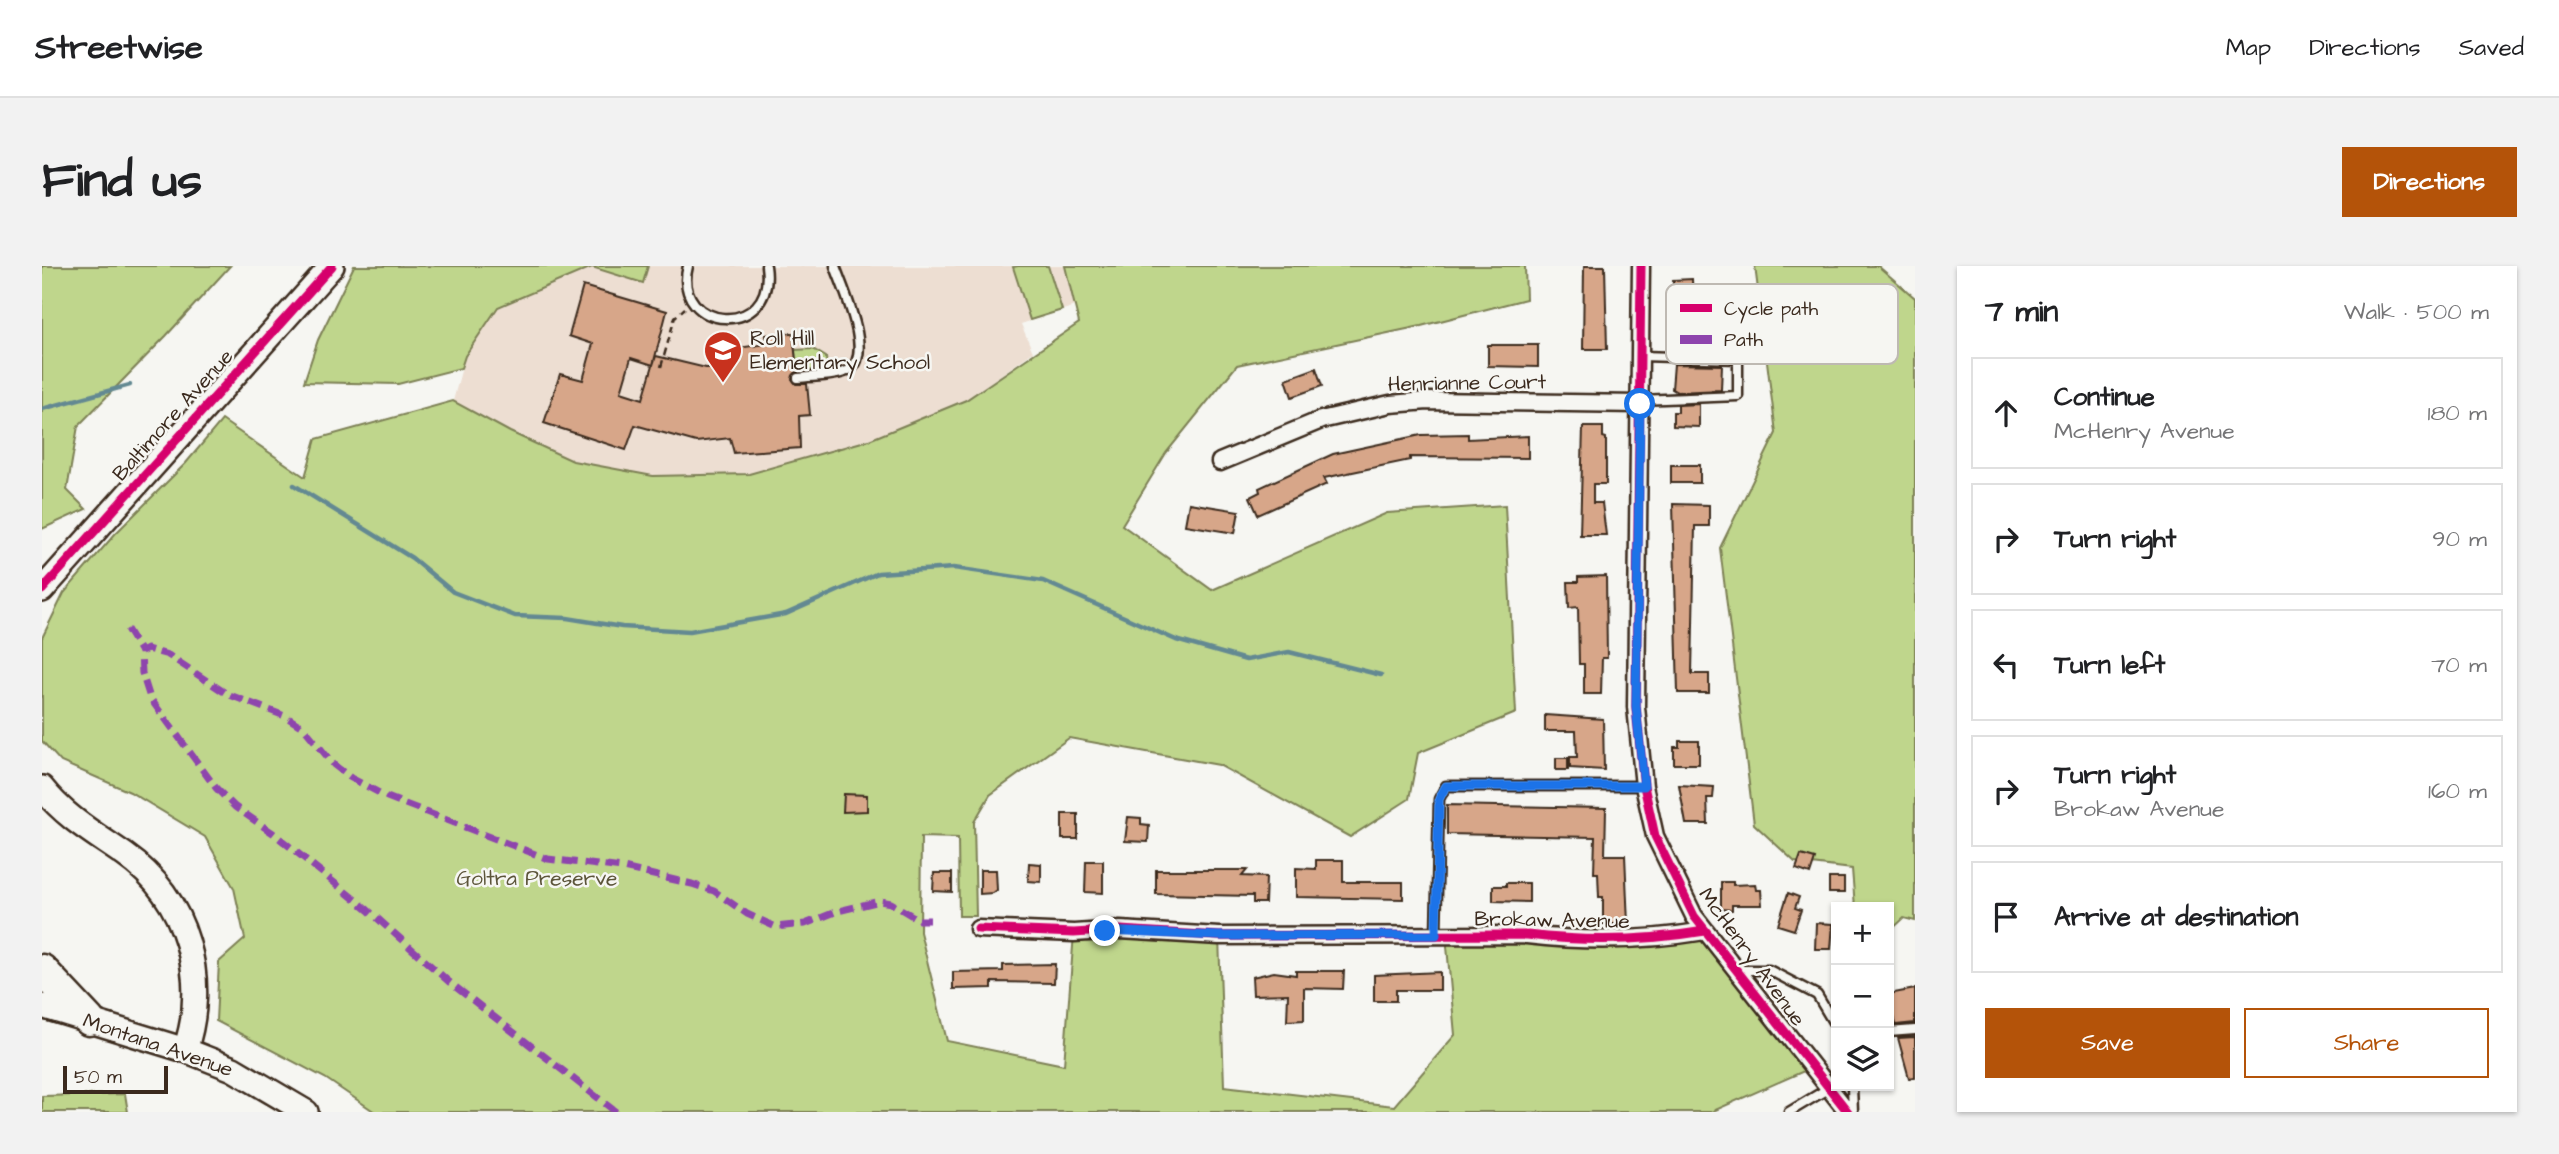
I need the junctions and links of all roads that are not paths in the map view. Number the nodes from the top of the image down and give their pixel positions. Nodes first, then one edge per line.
1 (332, 266) edge
2 (688, 266) edge
3 (766, 266) edge
4 (835, 266) edge
5 (1641, 266) edge
6 (1641, 356) junction
7 (1666, 357) edge
8 (1738, 364) edge
9 (798, 378) dead end
10 (1640, 402) junction
11 (1220, 462) dead end
12 (42, 590) edge
13 (1644, 786) junction
14 (42, 788) edge
15 (978, 929) dead end
16 (1705, 931) junction
17 (1436, 935) junction
18 (42, 970) edge
19 (1736, 970) junction
20 (42, 1006) edge
21 (1831, 1019) edge
22 (89, 1020) junction
23 (1915, 1030) edge
24 (1894, 1032) edge
25 (185, 1051) junction
26 (1829, 1088) junction
27 (1852, 1091) edge
28 (306, 1112) edge
29 (1789, 1112) edge
30 (1850, 1112) edge

1 - 12 street, Baltimore Avenue
2 - 3 lane
4 - 9 lane
5 - 6 street, McHenry Avenue
6 - 7 lane
6 - 10 street, McHenry Avenue
8 - 10 lane
10 - 11 street, Henrianne Court
10 - 13 street, McHenry Avenue
13 - 16 street, McHenry Avenue
13 - 17 lane
14 - 25 street
15 - 17 street, Brokaw Avenue
16 - 17 street, Brokaw Avenue
16 - 19 street, McHenry Avenue
18 - 22 highway
19 - 21 lane
19 - 26 street, McHenry Avenue
20 - 22 street, Montana Avenue
22 - 25 street, Montana Avenue
23 - 24 lane
25 - 28 street, Montana Avenue
26 - 29 lane
26 - 30 street, McHenry Avenue
27 - 30 lane

